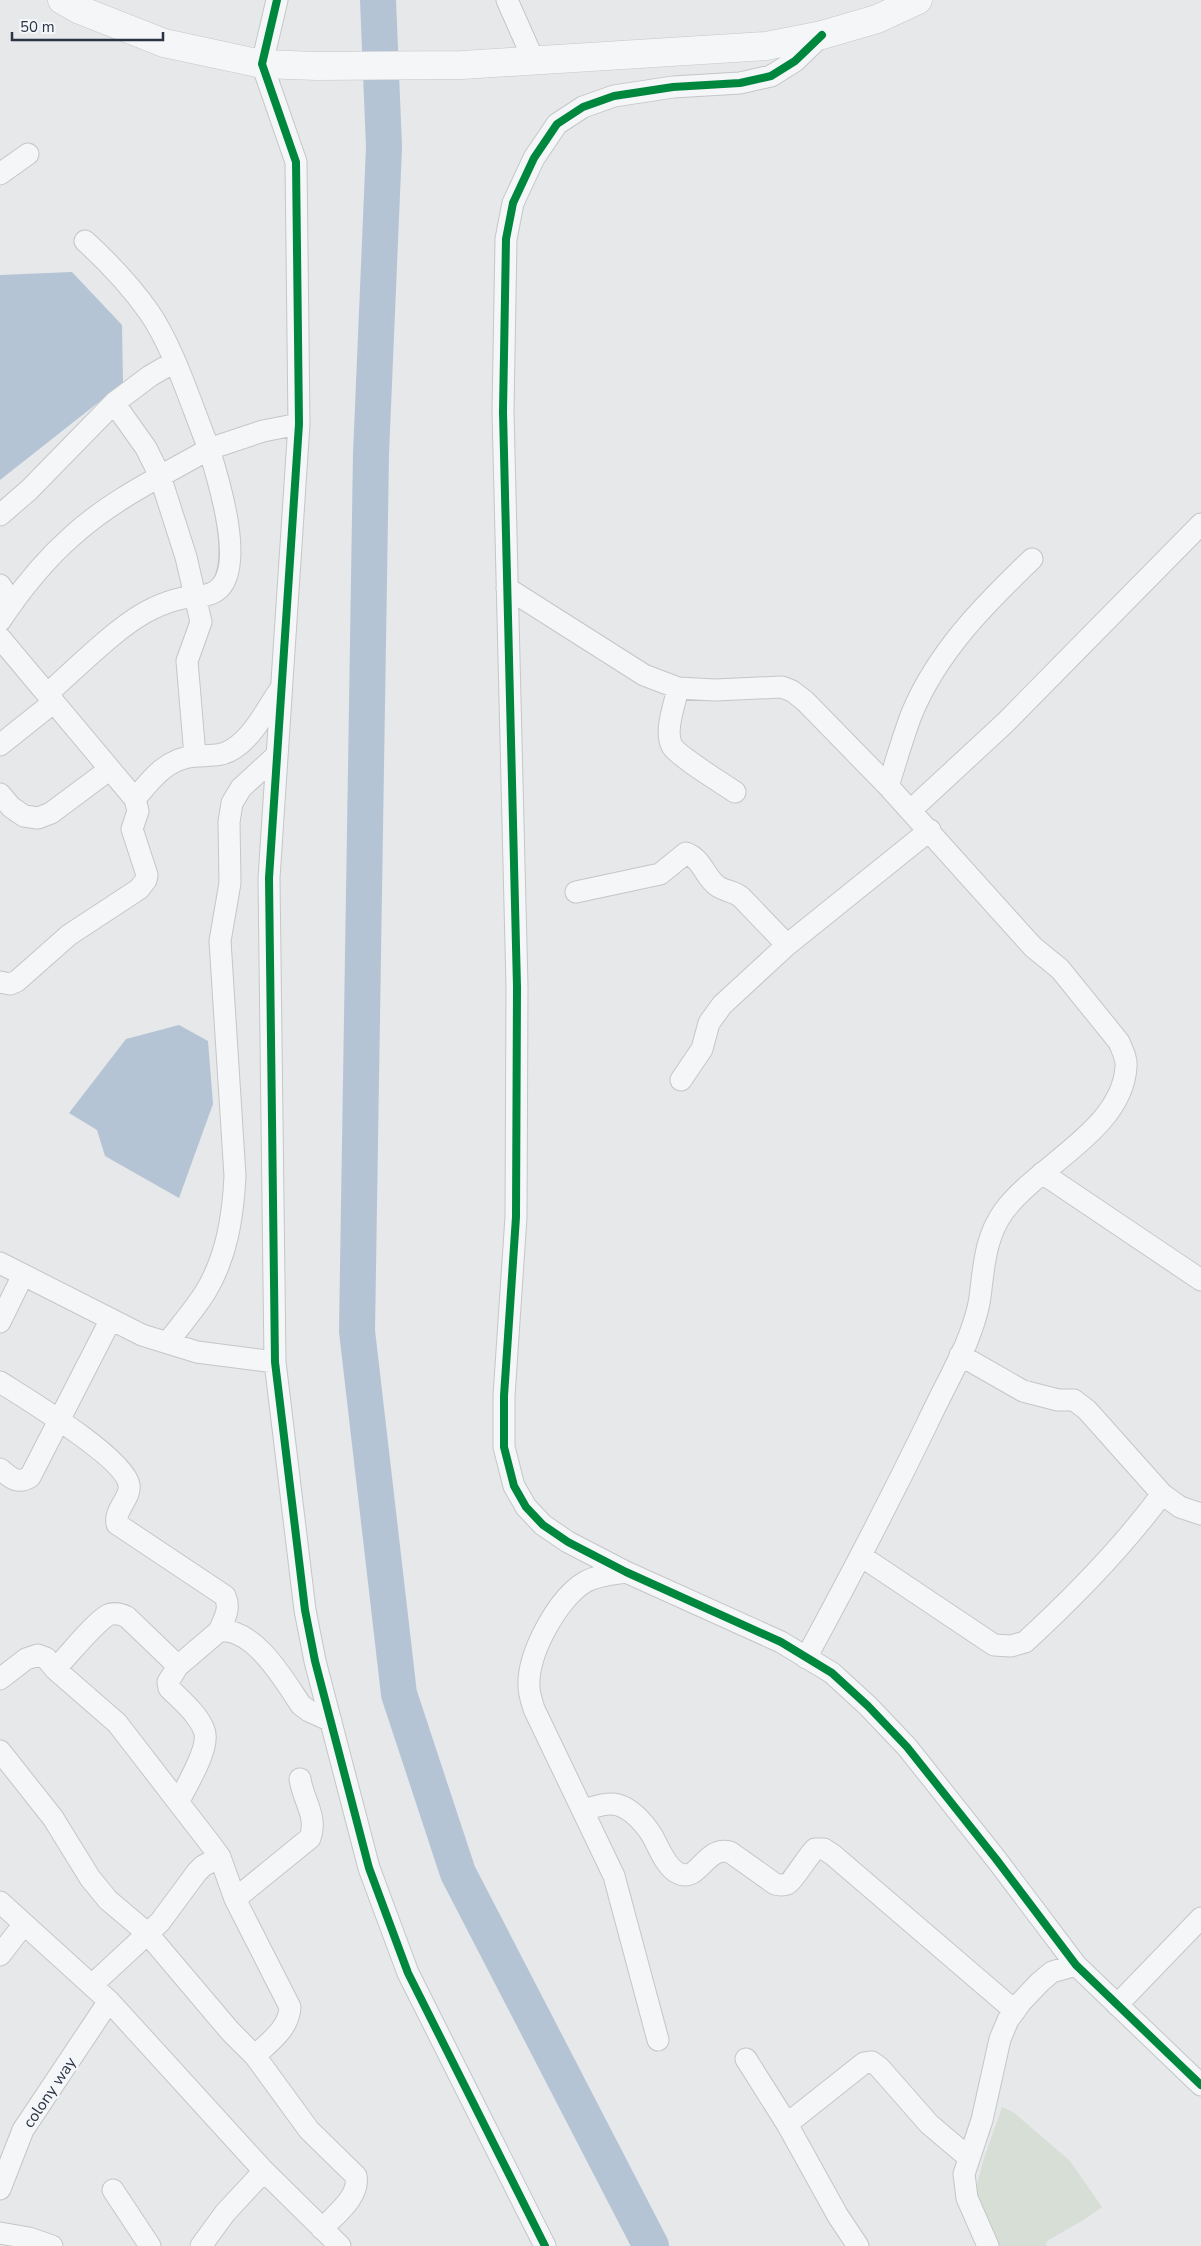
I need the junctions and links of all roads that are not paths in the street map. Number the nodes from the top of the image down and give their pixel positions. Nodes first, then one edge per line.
1 (62, 0) edge
2 (277, 0) edge
3 (507, 0) edge
4 (918, 0) edge
5 (822, 36) junction
6 (534, 61) junction
7 (262, 64) junction
8 (28, 154) dead end
9 (0, 174) edge
10 (85, 241) dead end
11 (174, 362) junction
12 (114, 403) junction
13 (299, 424) junction
14 (208, 449) junction
15 (160, 476) junction
16 (0, 516) edge
17 (1201, 524) edge
18 (1032, 558) dead end
19 (0, 585) edge
20 (507, 588) junction
21 (196, 597) junction
22 (12, 603) junction
23 (0, 621) edge
24 (0, 638) edge
25 (7, 663) edge
26 (282, 686) junction
27 (678, 688) junction
28 (51, 698) junction
29 (0, 745) edge
30 (277, 755) junction
31 (195, 756) junction
32 (110, 769) junction
33 (888, 786) junction
34 (735, 792) dead end
35 (0, 794) edge
36 (135, 799) junction
37 (911, 810) junction
38 (930, 830) junction
39 (576, 892) dead end
40 (787, 945) junction
41 (0, 982) edge
42 (681, 1080) dead end
43 (1042, 1173) junction
44 (0, 1263) edge
45 (23, 1275) junction
46 (1201, 1280) edge
47 (112, 1320) junction
48 (0, 1322) edge
49 (167, 1344) junction
50 (960, 1355) junction
51 (275, 1362) junction
52 (0, 1382) edge
53 (58, 1420) junction
54 (0, 1470) edge
55 (1162, 1494) junction
56 (1201, 1514) edge
57 (861, 1556) junction
58 (626, 1572) junction
59 (219, 1631) junction
60 (806, 1658) junction
61 (178, 1666) junction
62 (56, 1669) junction
63 (0, 1679) edge
64 (331, 1721) junction
65 (0, 1751) edge
66 (300, 1779) dead end
67 (179, 1801) junction
68 (584, 1810) junction
69 (220, 1857) junction
70 (235, 1898) junction
71 (0, 1902) edge
72 (1201, 1918) edge
73 (24, 1924) junction
74 (147, 1933) junction
75 (0, 1955) edge
76 (1076, 1965) junction
77 (92, 1985) junction
78 (110, 2001) junction
79 (1117, 2006) junction
80 (1015, 2011) junction
81 (658, 2040) dead end
82 (255, 2056) junction
83 (746, 2059) dead end
84 (1201, 2084) edge
85 (788, 2124) junction
86 (968, 2157) junction
87 (264, 2171) junction
88 (0, 2190) edge
89 (113, 2190) dead end
90 (322, 2229) junction
91 (0, 2233) edge
92 (52, 2246) edge
93 (150, 2246) edge
94 (201, 2246) edge
95 (340, 2246) edge
96 (545, 2246) edge
97 (858, 2246) edge
98 (988, 2246) edge

1 - 7 street
2 - 7 street
3 - 6 street
4 - 5 street
5 - 6 street
5 - 20 street
6 - 7 street
7 - 13 street
8 - 9 street
10 - 11 street
11 - 12 street
11 - 14 street
12 - 15 street
12 - 16 street
13 - 14 street
13 - 26 street
14 - 15 street
14 - 21 street
15 - 21 street
15 - 22 street
17 - 37 street
18 - 33 street
19 - 22 street
20 - 27 street
20 - 58 street
21 - 28 street
21 - 31 street
22 - 23 street
24 - 25 street
25 - 28 street
26 - 30 street
26 - 31 street
27 - 33 street
27 - 34 street
28 - 29 street
28 - 32 street
30 - 49 street
30 - 51 street
31 - 36 street
32 - 35 street
32 - 36 street
33 - 37 street
36 - 41 street
37 - 38 street
38 - 40 street
38 - 43 street
39 - 40 street
40 - 42 street
43 - 46 street
43 - 50 street
44 - 45 street
45 - 47 street
45 - 48 street
47 - 49 street
47 - 53 street
49 - 51 street
50 - 55 street
50 - 57 street
51 - 64 street
52 - 53 street
53 - 54 street
53 - 59 street
55 - 56 street
55 - 57 street
57 - 60 street
58 - 60 street
58 - 68 street
59 - 61 street
59 - 64 street
60 - 76 street
61 - 62 street
61 - 67 street
62 - 63 street
62 - 67 street
64 - 96 street
65 - 74 street
66 - 70 street
67 - 69 street
68 - 80 street
68 - 81 street
69 - 70 street
69 - 74 street
70 - 82 street
71 - 73 street
72 - 79 street
73 - 75 street
73 - 77 street
74 - 77 street
74 - 82 street
76 - 79 street
76 - 80 street
77 - 78 street
78 - 87 street
78 - 88 street, colony way
79 - 84 street
80 - 86 street
82 - 90 street
83 - 85 street
85 - 86 street
85 - 97 street
86 - 98 street
87 - 90 street
87 - 94 street
89 - 93 street
90 - 95 street
91 - 92 street

